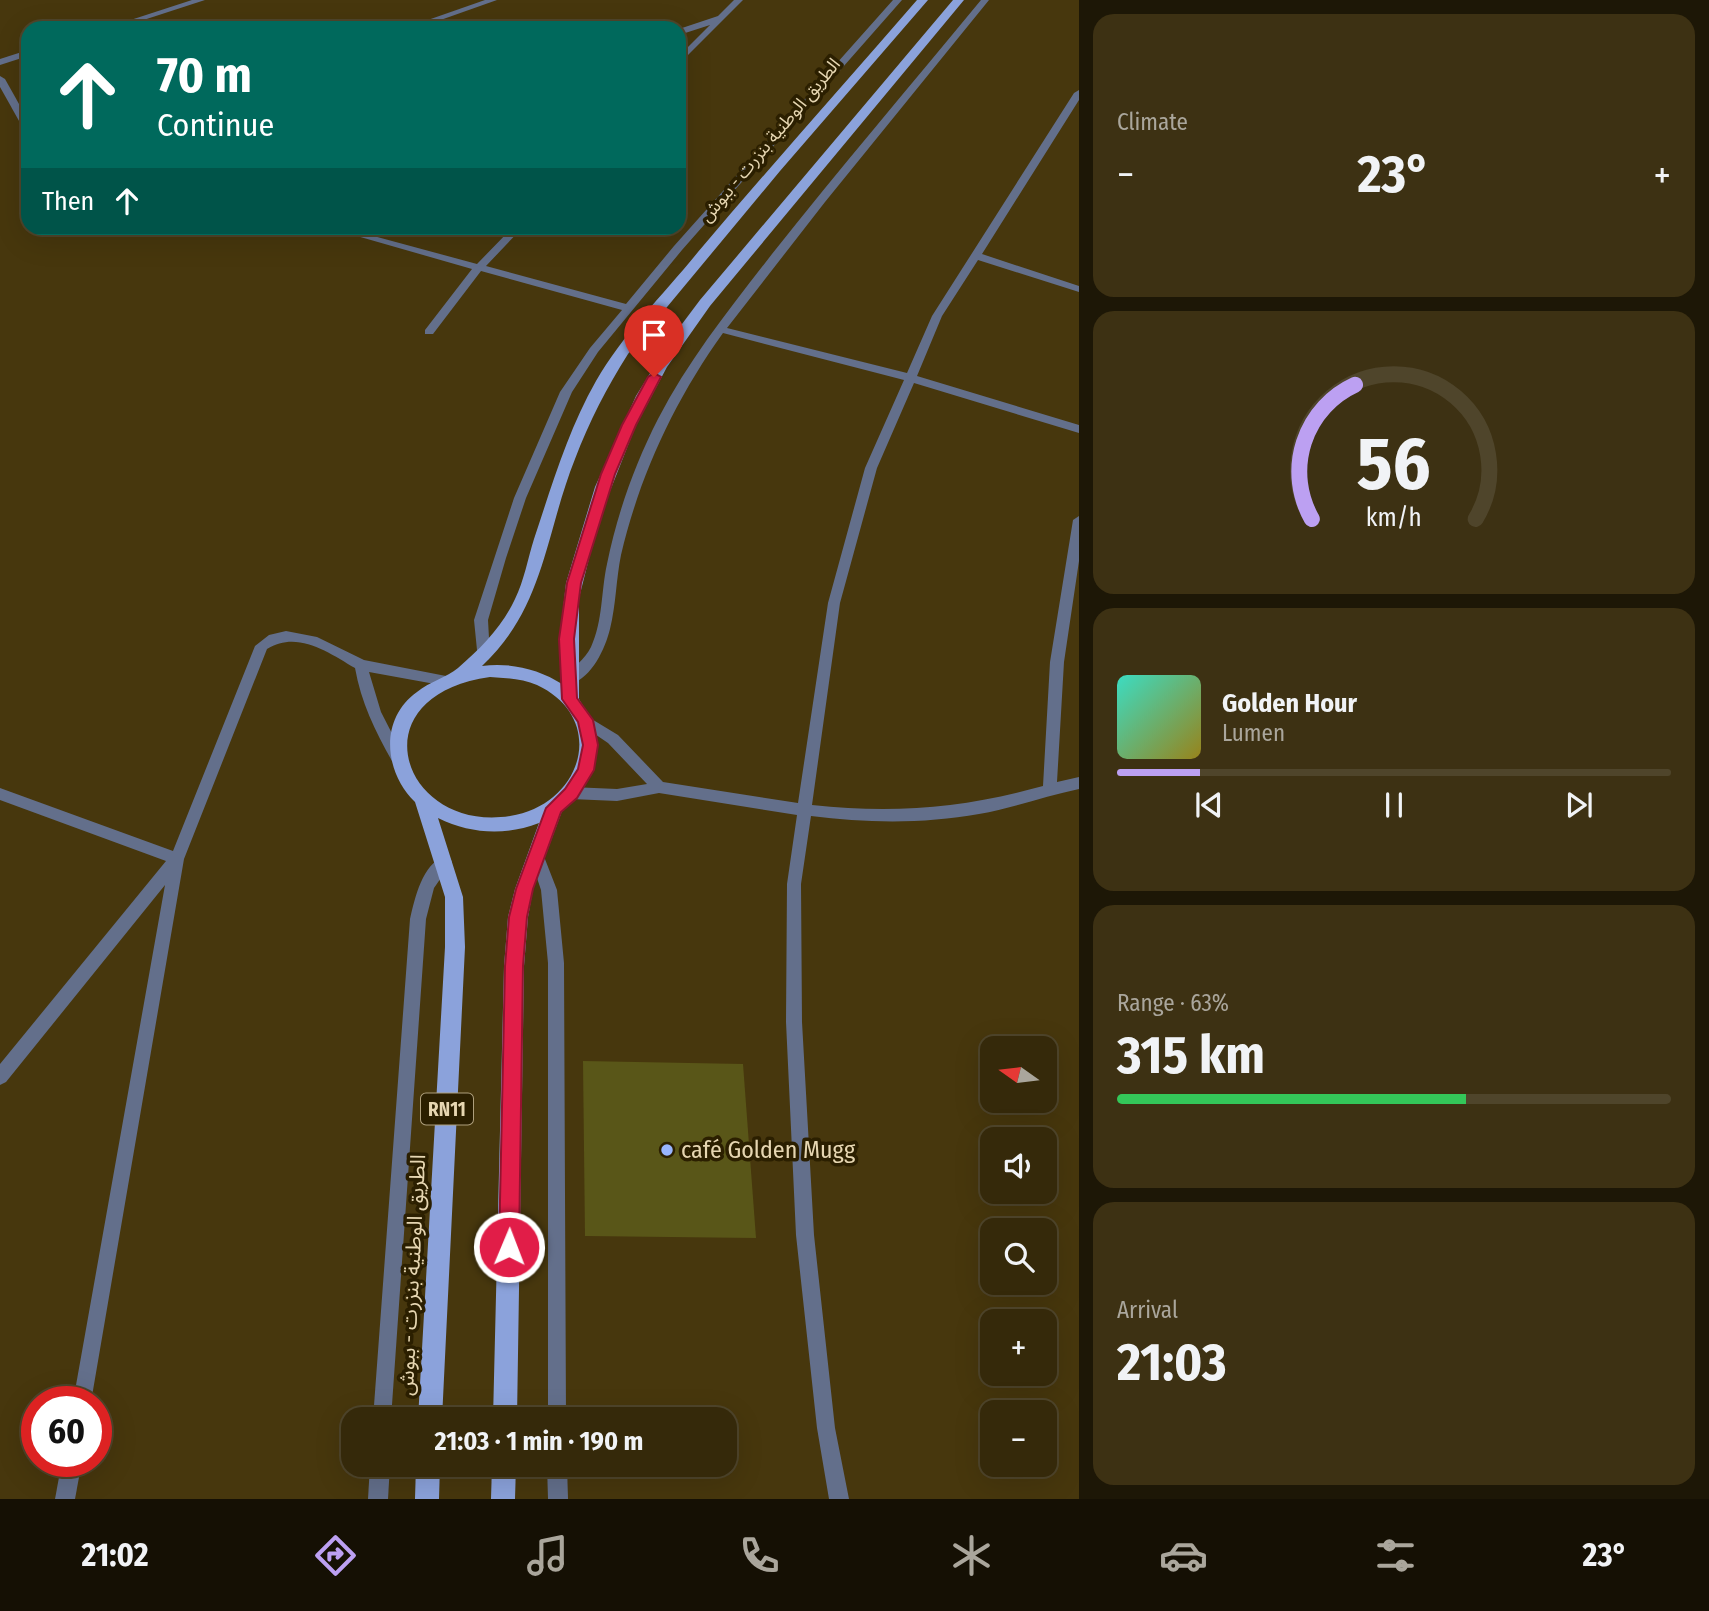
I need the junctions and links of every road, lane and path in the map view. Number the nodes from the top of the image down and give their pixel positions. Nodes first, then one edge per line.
1 (201, 0) edge
2 (493, 0) edge
3 (739, 0) edge
4 (898, 0) edge
5 (923, 0) edge
6 (959, 0) edge
7 (985, 0) edge
8 (720, 18) junction
9 (133, 21) edge
10 (430, 21) edge
11 (686, 30) edge
12 (686, 54) edge
13 (21, 56) edge
14 (0, 62) edge
15 (0, 79) edge
16 (1079, 93) edge
17 (21, 116) edge
18 (360, 235) edge
19 (510, 235) edge
20 (977, 256) junction
21 (479, 267) junction
22 (1079, 289) edge
23 (628, 308) junction
24 (720, 329) junction
25 (429, 332) dead end
26 (911, 378) junction
27 (1079, 429) edge
28 (1079, 520) edge
29 (483, 656) junction
30 (361, 665) junction
31 (453, 679) junction
32 (571, 679) junction
33 (570, 699) junction
34 (585, 720) junction
35 (397, 757) junction
36 (1079, 783) edge
37 (659, 787) junction
38 (1050, 789) junction
39 (571, 793) junction
40 (0, 794) edge
41 (424, 803) junction
42 (554, 808) junction
43 (806, 811) junction
44 (536, 855) junction
45 (177, 859) junction
46 (445, 862) junction
47 (0, 1077) edge
48 (85, 1386) edge
49 (383, 1407) edge
50 (431, 1407) edge
51 (505, 1407) edge
52 (557, 1407) edge
53 (69, 1477) edge
54 (379, 1477) edge
55 (428, 1477) edge
56 (504, 1477) edge
57 (557, 1477) edge
58 (65, 1499) edge
59 (378, 1499) edge
60 (427, 1499) edge
61 (503, 1499) edge
62 (558, 1499) edge
63 (839, 1499) edge

1 - 9 street
2 - 10 street
3 - 8 street
4 - 23 street
5 - 29 main road, الطريق الوطنية بنزرت - ببوش / RN11
6 - 32 main road
7 - 24 street
8 - 11 street
8 - 12 street
13 - 14 street
15 - 17 street
16 - 20 street
18 - 21 street
19 - 21 street
20 - 22 street
20 - 26 street
21 - 23 street
21 - 25 street
23 - 29 street
24 - 26 street
24 - 32 street
26 - 27 street
26 - 43 street
28 - 38 street
29 - 31 main road, الطريق الوطنية بنزرت - ببوش / RN11
30 - 31 street
30 - 35 street
30 - 45 street
31 - 33 main road, RN11
31 - 35 main road, RN11
32 - 33 main road
33 - 34 main road, RN11
34 - 37 street
34 - 39 main road, RN11
35 - 41 main road, RN11
36 - 38 street
37 - 39 street
37 - 43 street
38 - 43 street
39 - 42 main road, RN11
40 - 45 street
41 - 42 main road, RN11
41 - 46 main road, الطريق الوطنية بنزرت - ببوش / RN11
42 - 44 main road, RN11
43 - 63 street
44 - 51 main road, RN11
44 - 52 street
45 - 47 street
45 - 48 street
46 - 49 street
46 - 50 main road, الطريق الوطنية بنزرت - ببوش / RN11
53 - 58 street
54 - 59 street
55 - 60 main road
56 - 61 main road
57 - 62 street

